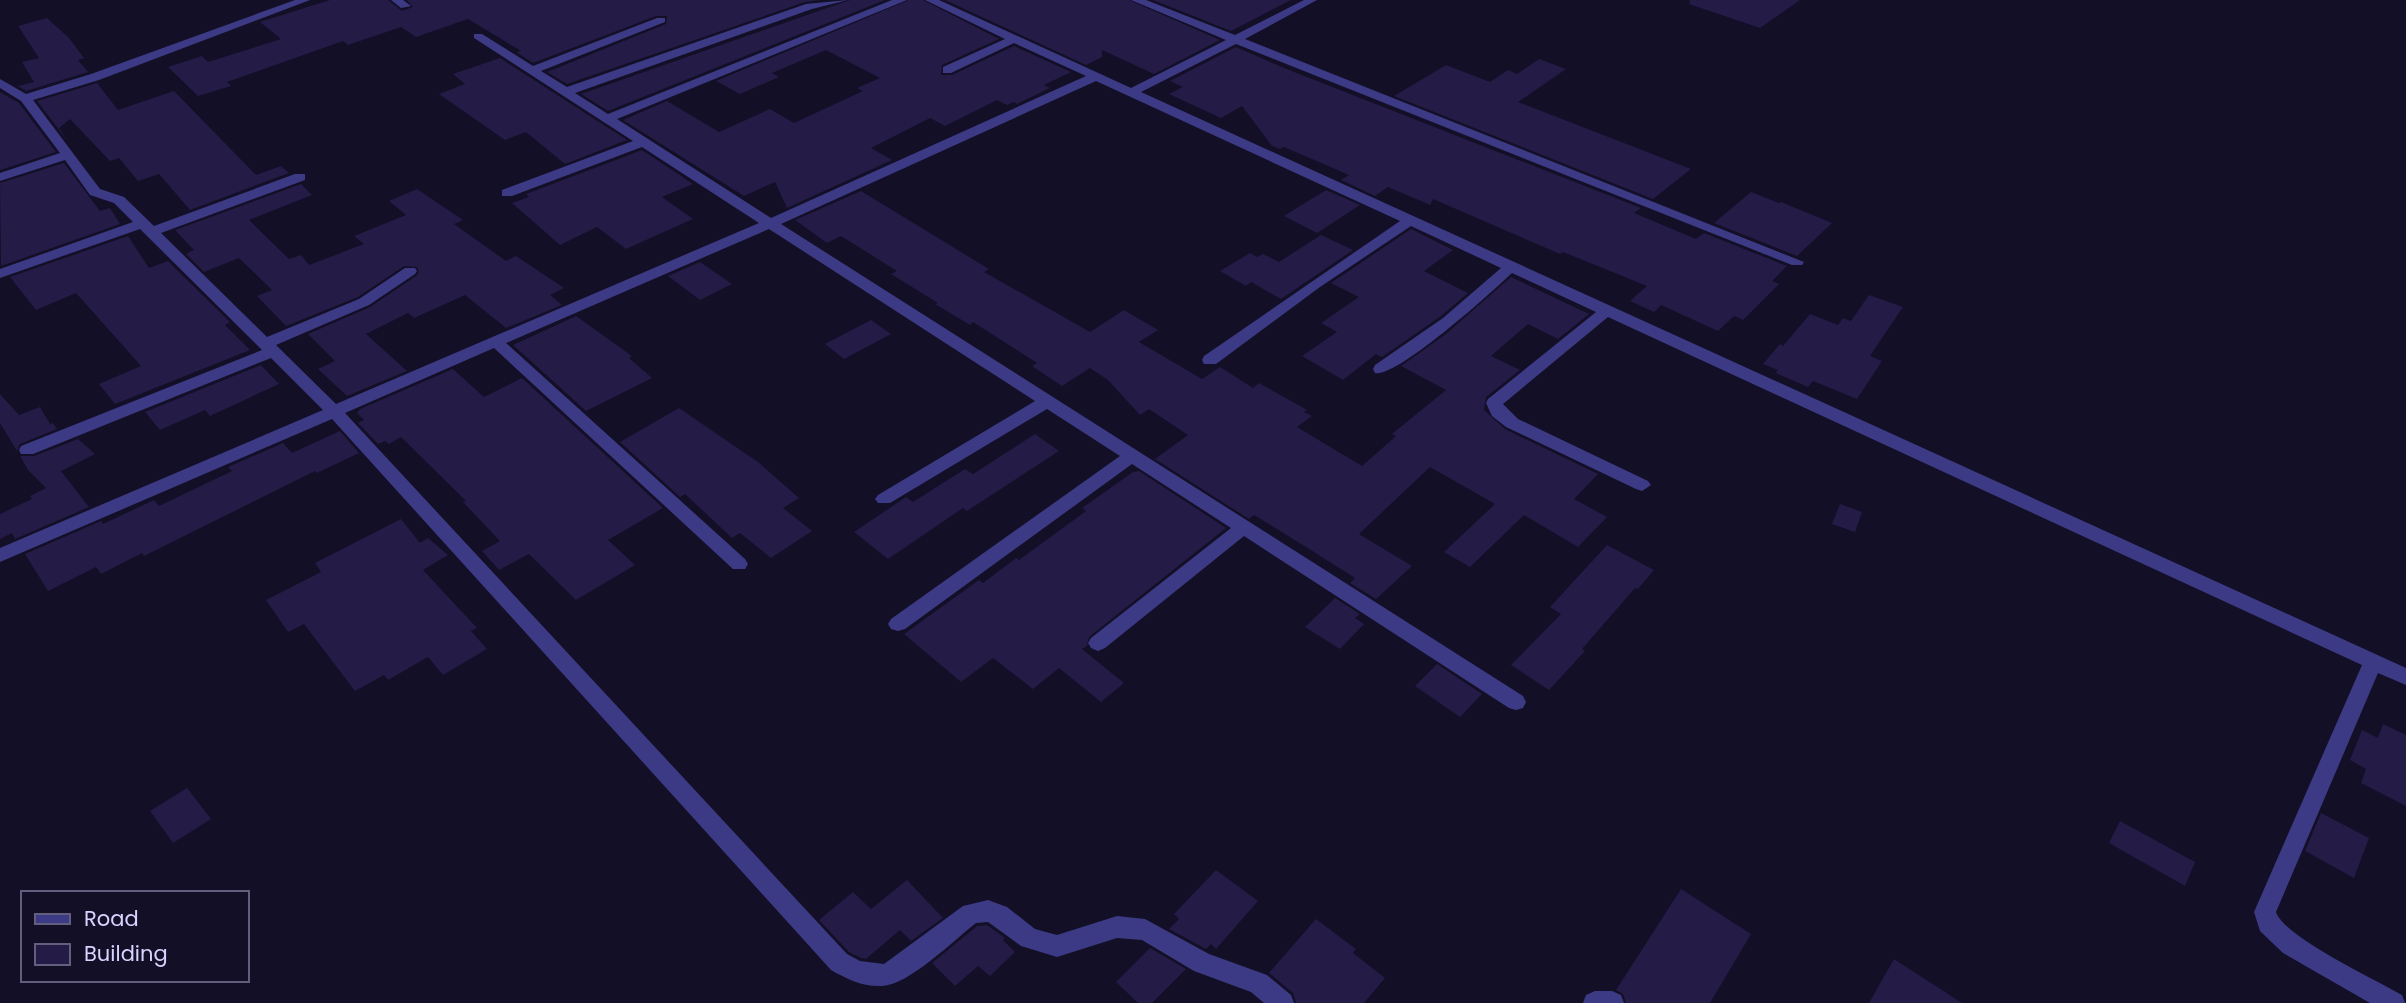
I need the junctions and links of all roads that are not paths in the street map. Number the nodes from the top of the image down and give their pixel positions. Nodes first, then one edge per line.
1 (305, 0) edge
2 (843, 0) edge
3 (902, 0) edge
4 (930, 0) edge
5 (1136, 0) edge
6 (1312, 0) edge
7 (661, 20) dead end
8 (478, 36) dead end
9 (1014, 39) junction
10 (1235, 40) junction
11 (947, 70) dead end
12 (531, 71) junction
13 (1095, 77) junction
14 (0, 83) edge
15 (565, 92) junction
16 (1130, 93) junction
17 (25, 98) junction
18 (607, 119) junction
19 (643, 142) junction
20 (68, 155) junction
21 (0, 177) edge
22 (300, 177) dead end
23 (507, 193) dead end
24 (1409, 221) junction
25 (771, 223) junction
26 (147, 227) junction
27 (1797, 262) dead end
28 (1510, 267) junction
29 (410, 271) dead end
30 (0, 274) edge
31 (1606, 311) junction
32 (495, 341) junction
33 (269, 347) junction
34 (1210, 360) dead end
35 (1381, 369) dead end
36 (1048, 401) junction
37 (334, 411) junction
38 (27, 450) dead end
39 (1133, 455) junction
40 (1642, 485) dead end
41 (884, 499) dead end
42 (1245, 526) junction
43 (0, 555) edge
44 (739, 564) dead end
45 (898, 624) dead end
46 (1098, 643) dead end
47 (2373, 662) junction
48 (2406, 677) edge
49 (1516, 702) dead end
50 (1282, 1003) edge
51 (1595, 1003) edge
52 (1612, 1003) edge
53 (2393, 1003) edge

1 - 17 street
2 - 15 street
3 - 18 street
4 - 9 street
5 - 10 street
6 - 10 street
7 - 12 street
8 - 12 street
9 - 11 street
9 - 13 street
10 - 16 street
10 - 27 street
12 - 15 street
13 - 16 street
13 - 25 street
14 - 17 street
15 - 18 street
16 - 24 street
17 - 20 street
18 - 19 street
19 - 23 street
19 - 25 street
20 - 21 street
20 - 26 street
22 - 26 street
24 - 28 street
24 - 34 street
25 - 32 street
25 - 36 street
26 - 30 street
26 - 33 street
28 - 31 street
28 - 35 street
29 - 33 street
31 - 40 street
31 - 47 street
32 - 37 street
32 - 44 street
33 - 37 street
33 - 38 street
36 - 39 street
36 - 41 street
37 - 43 street
37 - 50 street
39 - 42 street
39 - 45 street
42 - 46 street
42 - 49 street
47 - 48 street
47 - 53 street
51 - 52 street

